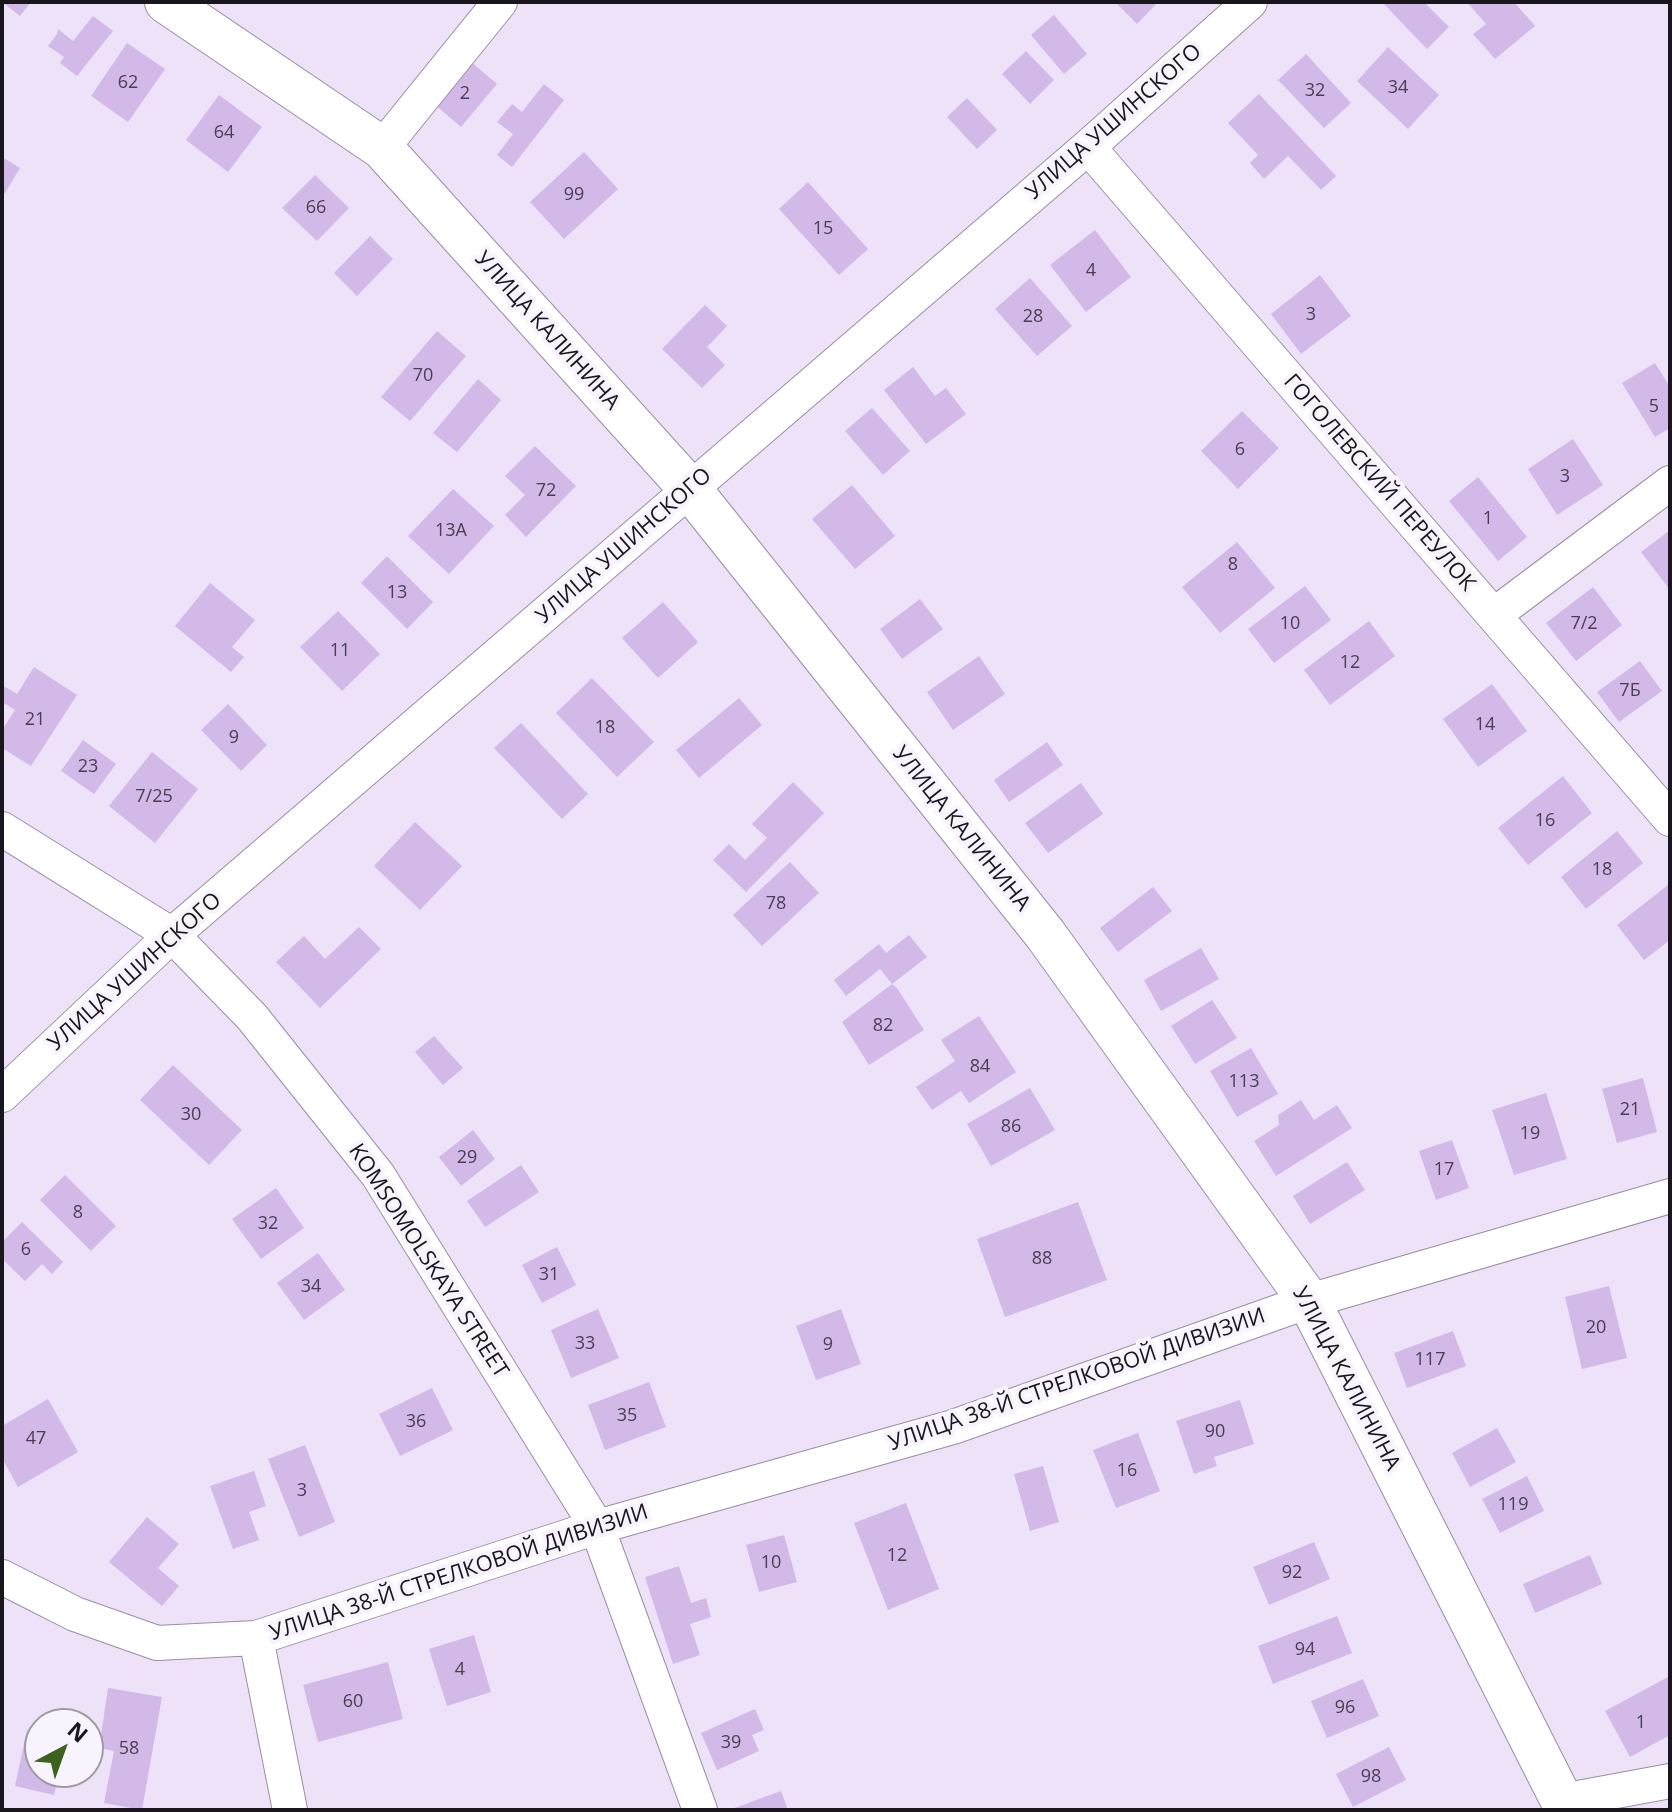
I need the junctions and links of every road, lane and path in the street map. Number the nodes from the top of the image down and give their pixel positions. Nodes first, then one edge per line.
1 (166, 2) edge
2 (500, 2) edge
3 (1250, 2) edge
4 (1088, 147) junction
5 (382, 148) junction
6 (1670, 483) edge
7 (690, 489) junction
8 (1494, 615) junction
9 (1670, 819) edge
10 (2, 829) edge
11 (172, 935) junction
12 (2, 1095) edge
13 (1670, 1196) edge
14 (1309, 1301) junction
15 (597, 1527) junction
16 (2, 1577) edge
17 (256, 1638) junction
18 (1670, 1781) edge
19 (1563, 1805) edge
20 (290, 1810) edge
21 (700, 1810) edge

1 - 5 street, УЛИЦА КАЛИНИНА
2 - 5 street
3 - 4 street, УЛИЦА УШИНСКОГО
4 - 7 street, УЛИЦА УШИНСКОГО
4 - 8 street, ГОГОЛЕВСКИЙ ПЕРЕУЛОК
5 - 7 street, УЛИЦА КАЛИНИНА
6 - 8 street
7 - 11 street, УЛИЦА УШИНСКОГО
7 - 14 street, УЛИЦА КАЛИНИНА
8 - 9 street, ГОГОЛЕВСКИЙ ПЕРЕУЛОК
10 - 11 street, KOMSOMOLSKAYA STREET
11 - 12 street, УЛИЦА УШИНСКОГО
11 - 15 street, KOMSOMOLSKAYA STREET
13 - 14 street, УЛИЦА 38-Й СТРЕЛКОВОЙ ДИВИЗИИ
14 - 15 street, УЛИЦА 38-Й СТРЕЛКОВОЙ ДИВИЗИИ
14 - 19 street, УЛИЦА КАЛИНИНА
15 - 17 street, УЛИЦА 38-Й СТРЕЛКОВОЙ ДИВИЗИИ
15 - 21 street, KOMSOMOLSKAYA STREET
16 - 17 street, УЛИЦА 38-Й СТРЕЛКОВОЙ ДИВИЗИИ
17 - 20 street
18 - 19 street

